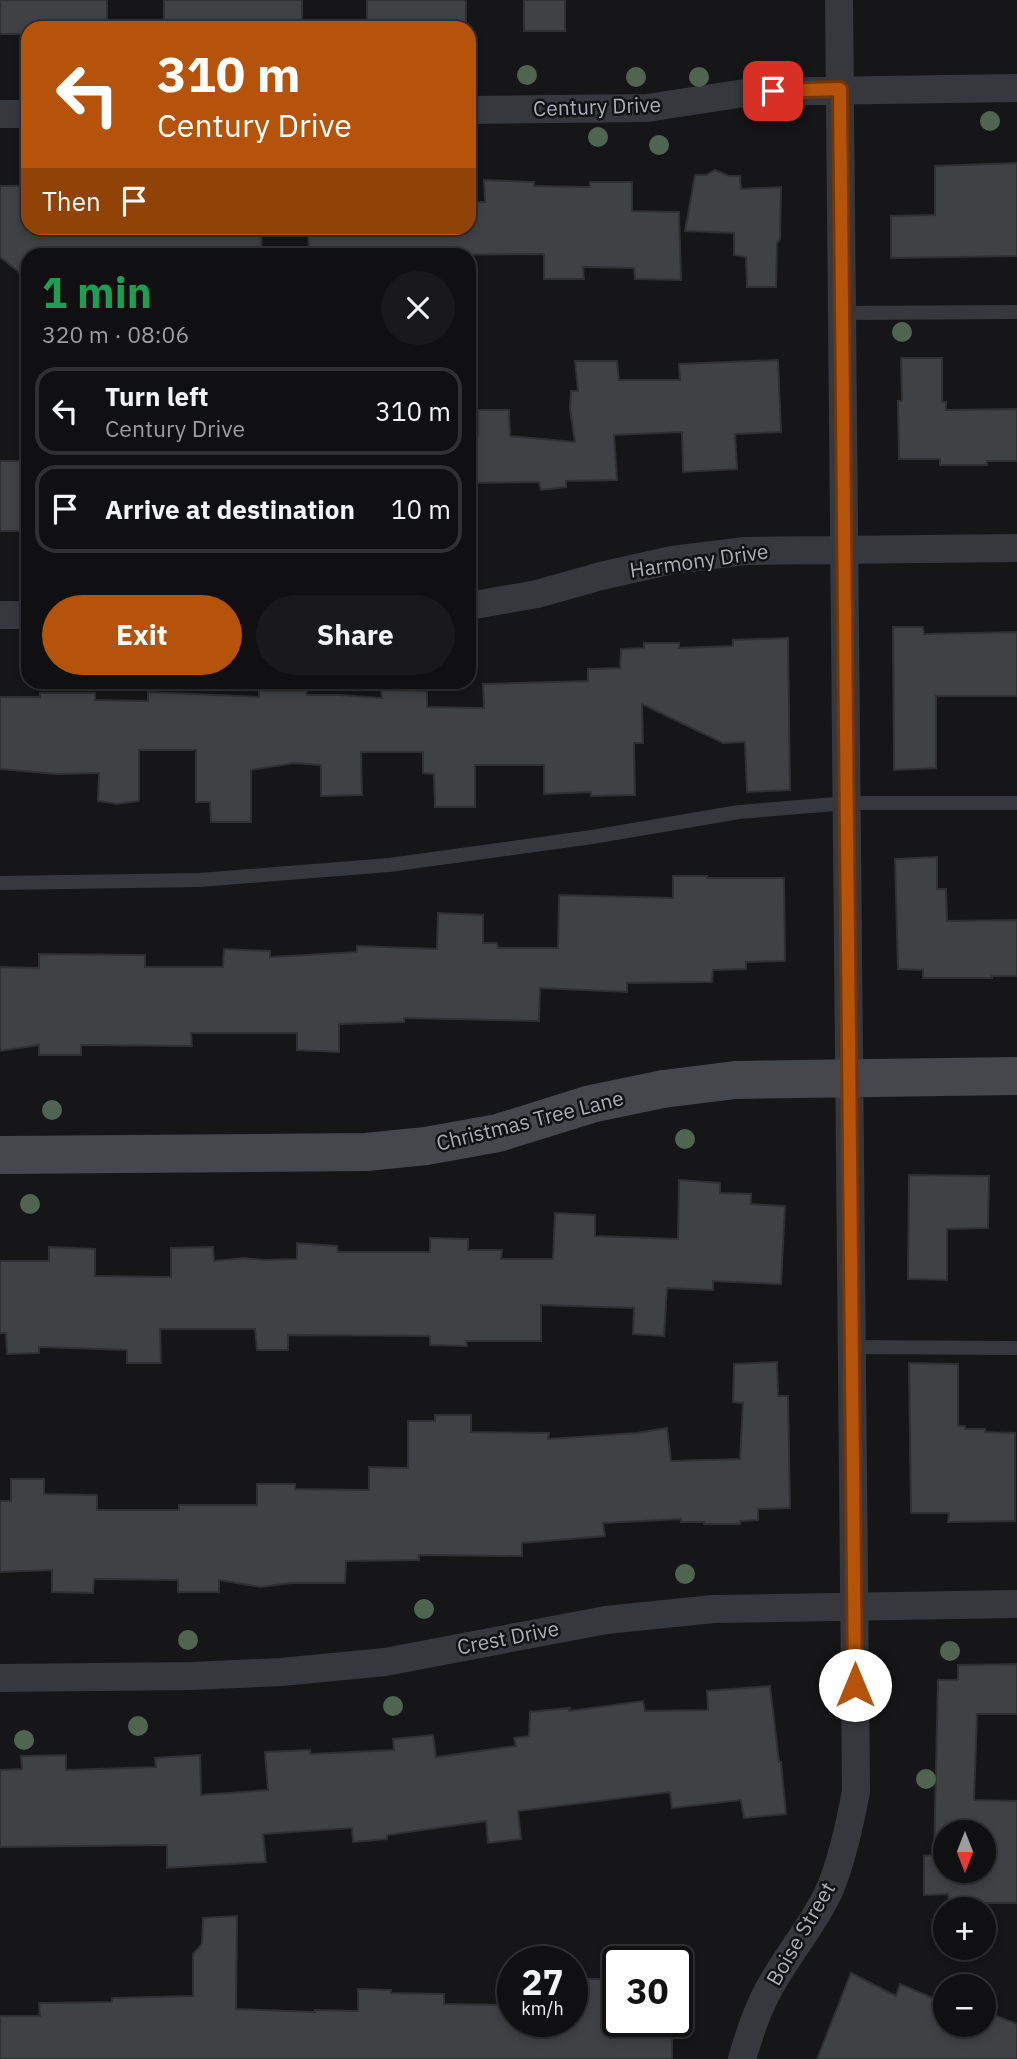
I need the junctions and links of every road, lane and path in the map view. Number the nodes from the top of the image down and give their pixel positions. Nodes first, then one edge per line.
1 (839, 0) edge
2 (1017, 88) edge
3 (840, 89) junction
4 (476, 110) edge
5 (0, 114) edge
6 (21, 114) edge
7 (1017, 312) edge
8 (842, 313) junction
9 (1017, 548) edge
10 (844, 549) junction
11 (476, 605) edge
12 (0, 615) edge
13 (21, 615) edge
14 (846, 803) junction
15 (1017, 803) edge
16 (0, 883) edge
17 (1017, 1076) edge
18 (849, 1077) junction
19 (0, 1155) edge
20 (852, 1348) junction
21 (1017, 1348) edge
22 (1017, 1604) edge
23 (855, 1605) junction
24 (0, 1678) edge
25 (742, 2059) edge

1 - 3 street, Boise Street
2 - 3 street, Century Drive
3 - 4 street, Century Drive
3 - 8 street, Boise Street
5 - 6 street
7 - 8 lane
8 - 10 street, Boise Street
9 - 10 street, Harmony Drive
10 - 11 street, Harmony Drive
10 - 14 street, Boise Street
12 - 13 street
14 - 15 lane
14 - 16 lane
14 - 18 street, Boise Street
17 - 18 street, Christmas Tree Lane
18 - 19 street, Christmas Tree Lane
18 - 20 street, Boise Street
20 - 21 lane
20 - 23 street, Boise Street
22 - 23 street, Crest Drive
23 - 24 street, Crest Drive
23 - 25 street, Boise Street

